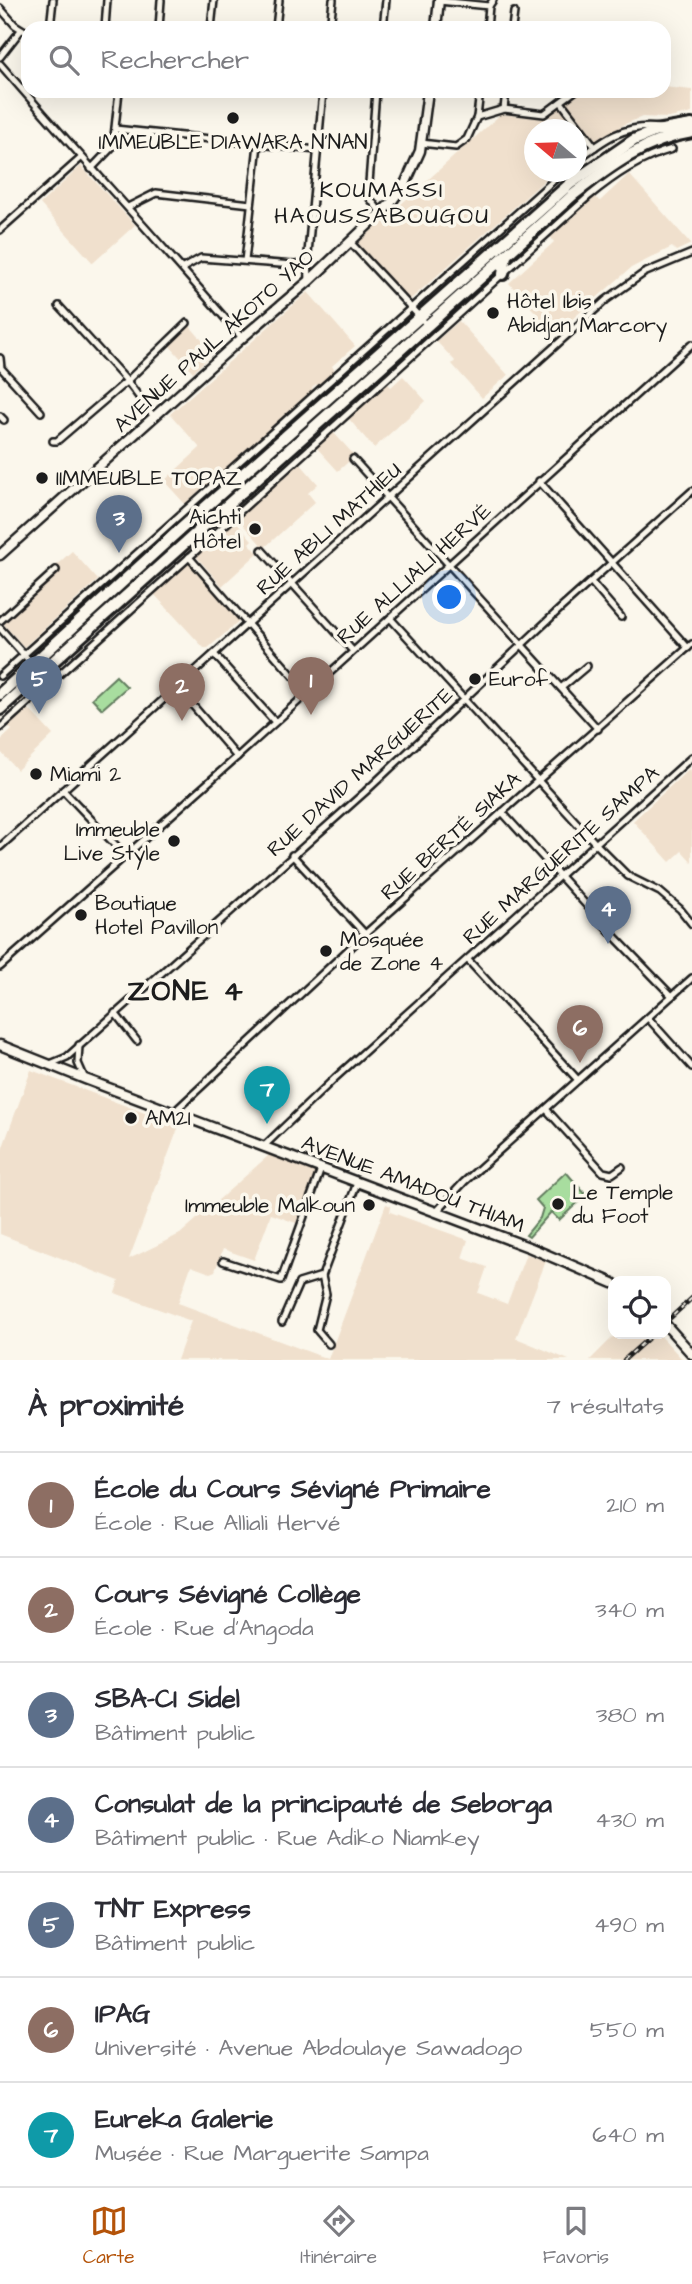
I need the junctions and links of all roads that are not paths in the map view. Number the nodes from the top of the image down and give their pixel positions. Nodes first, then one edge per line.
1 (53, 0) edge
2 (107, 0) edge
3 (161, 0) edge
4 (214, 0) edge
5 (279, 0) edge
6 (333, 0) edge
7 (386, 0) edge
8 (493, 0) edge
9 (439, 1) edge
10 (489, 6) junction
11 (0, 8) edge
12 (514, 12) dead end
13 (51, 21) edge
14 (106, 21) edge
15 (160, 21) edge
16 (212, 21) edge
17 (277, 21) edge
18 (331, 21) edge
19 (384, 21) edge
20 (437, 21) edge
21 (488, 21) edge
22 (513, 21) edge
23 (21, 30) joint
24 (0, 57) edge
25 (0, 64) edge
26 (21, 89) edge
27 (29, 98) edge
28 (118, 98) edge
29 (322, 98) edge
30 (375, 98) edge
31 (427, 98) edge
32 (479, 98) edge
33 (505, 98) edge
34 (566, 98) edge
35 (561, 102) junction
36 (504, 109) junction
37 (477, 117) junction
38 (692, 118) edge
39 (692, 125) edge
40 (116, 129) junction
41 (692, 132) edge
42 (667, 133) junction
43 (692, 138) edge
44 (421, 143) junction
45 (258, 145) junction
46 (595, 147) junction
47 (672, 149) dead end
48 (317, 150) junction
49 (587, 153) edge
50 (80, 158) junction
51 (91, 169) junction
52 (551, 182) edge
53 (251, 204) junction
54 (128, 207) junction
55 (381, 213) junction
56 (0, 230) edge
57 (350, 242) junction
58 (692, 253) edge
59 (506, 255) junction
60 (245, 261) junction
61 (307, 264) junction
62 (183, 268) junction
63 (503, 274) junction
64 (309, 281) junction
65 (59, 306) dead end
66 (411, 308) junction
67 (419, 317) junction
68 (187, 323) dead end
69 (432, 330) junction
70 (242, 338) junction
71 (692, 344) edge
72 (0, 358) edge
73 (1, 369) edge
74 (127, 382) junction
75 (41, 412) dead end
76 (154, 417) junction
77 (53, 441) dead end
78 (353, 459) dead end
79 (539, 481) junction
80 (692, 491) edge
81 (387, 498) junction
82 (262, 550) dead end
83 (0, 555) edge
84 (189, 557) junction
85 (612, 564) junction
86 (448, 565) junction
87 (57, 570) dead end
88 (591, 582) junction
89 (292, 583) junction
90 (621, 617) dead end
91 (390, 618) junction
92 (0, 621) edge
93 (248, 624) junction
94 (0, 628) edge
95 (523, 645) junction
96 (690, 646) edge
97 (352, 650) junction
98 (24, 654) junction
99 (214, 654) junction
100 (587, 666) dead end
101 (36, 668) junction
102 (0, 676) edge
103 (177, 687) junction
104 (561, 688) junction
105 (307, 692) junction
106 (0, 693) edge
107 (464, 699) junction
108 (0, 709) edge
109 (275, 722) junction
110 (0, 729) edge
111 (598, 729) junction
112 (237, 757) junction
113 (691, 759) edge
114 (539, 779) junction
115 (63, 790) junction
116 (502, 812) junction
117 (596, 844) junction
118 (0, 847) edge
119 (125, 855) junction
120 (292, 855) junction
121 (560, 877) junction
122 (692, 924) edge
123 (365, 934) junction
124 (468, 960) junction
125 (0, 967) edge
126 (692, 978) edge
127 (672, 996) junction
128 (115, 1013) junction
129 (648, 1018) junction
130 (138, 1041) dead end
131 (79, 1045) junction
132 (1, 1047) edge
133 (48, 1064) junction
134 (692, 1067) edge
135 (85, 1079) junction
136 (578, 1080) junction
137 (546, 1109) junction
138 (174, 1112) junction
139 (264, 1146) junction
140 (622, 1167) dead end
141 (321, 1169) junction
142 (356, 1183) junction
143 (435, 1213) junction
144 (223, 1261) dead end
145 (322, 1276) junction
146 (608, 1281) edge
147 (282, 1322) dead end
148 (671, 1331) edge
149 (329, 1343) dead end
150 (692, 1354) edge

1 - 13 street
2 - 14 street
3 - 15 street
4 - 16 street
5 - 17 street
6 - 18 street
7 - 19 street
8 - 10 street
9 - 10 street
9 - 20 main road
10 - 21 street
11 - 23 street
12 - 22 street
23 - 24 street
25 - 26 street
27 - 50 street
28 - 40 street
29 - 48 street
30 - 55 street
31 - 44 main road, AVENUE PAUL AKOTO YAO
32 - 37 street
33 - 36 street
34 - 35 street
35 - 36 street
35 - 46 street
36 - 37 street
37 - 44 street
38 - 42 highway
39 - 42 highway
40 - 45 street
40 - 51 street
41 - 42 highway
42 - 43 highway
42 - 46 street
42 - 59 highway
42 - 67 highway
44 - 55 main road, AVENUE PAUL AKOTO YAO
45 - 48 street
45 - 53 street
46 - 49 street
47 - 63 street
48 - 61 street
50 - 51 street
50 - 56 street
51 - 54 street
52 - 66 street
53 - 54 street
53 - 60 street
54 - 62 street
55 - 57 main road, AVENUE PAUL AKOTO YAO
57 - 64 main road, AVENUE PAUL AKOTO YAO
57 - 66 street
58 - 81 street, RUE ABLI MATHIEU
59 - 63 highway
59 - 69 highway
60 - 61 street
60 - 62 street
61 - 64 street
62 - 70 street
63 - 69 street
64 - 70 main road, AVENUE PAUL AKOTO YAO
65 - 74 street
66 - 67 street
66 - 98 street
67 - 69 street
67 - 101 highway
68 - 74 street
69 - 84 street
69 - 101 highway
70 - 76 main road, AVENUE PAUL AKOTO YAO
71 - 79 street, RUE ALLIALI HERVÉ
72 - 73 street
73 - 75 street
74 - 76 street
74 - 77 street
76 - 83 main road, AVENUE PAUL AKOTO YAO
78 - 81 street
79 - 85 street
79 - 86 street, RUE ALLIALI HERVÉ
80 - 85 street, RUE DAVID MARGUERITE
81 - 86 street
81 - 89 street, RUE ABLI MATHIEU
82 - 89 street
84 - 93 street
84 - 110 street
85 - 88 street, RUE DAVID MARGUERITE
85 - 96 street
86 - 91 street, RUE ALLIALI HERVÉ
86 - 95 street
87 - 92 street
88 - 90 street
88 - 95 street, RUE DAVID MARGUERITE
89 - 93 street, RUE ABLI MATHIEU
89 - 97 street
91 - 97 street, RUE ALLIALI HERVÉ
91 - 107 street
93 - 99 street, RUE ABLI MATHIEU
93 - 105 street
94 - 98 street
95 - 104 street
95 - 107 street, RUE DAVID MARGUERITE
96 - 111 street, RUE BERTÉ SIAKA
97 - 105 street, RUE ALLIALI HERVÉ
98 - 101 street
98 - 102 street
99 - 103 street, RUE ABLI MATHIEU
99 - 109 street
100 - 104 street
101 - 106 highway
101 - 108 highway
103 - 112 street
103 - 115 street, RUE ABLI MATHIEU
104 - 111 street
105 - 109 street, RUE ALLIALI HERVÉ
107 - 114 street
107 - 120 street, RUE DAVID MARGUERITE
109 - 112 street, RUE ALLIALI HERVÉ
111 - 114 street, RUE BERTÉ SIAKA
112 - 119 street, RUE ALLIALI HERVÉ
113 - 117 street, RUE MARGUERITE SAMPA
114 - 116 street, RUE BERTÉ SIAKA
114 - 117 street
115 - 118 street, RUE ABLI MATHIEU
115 - 119 street
116 - 121 street
116 - 123 street, RUE BERTÉ SIAKA
117 - 121 street, RUE MARGUERITE SAMPA
117 - 122 street
119 - 125 street, RUE ALLIALI HERVÉ
120 - 123 street
120 - 128 street, RUE DAVID MARGUERITE
121 - 124 street, RUE MARGUERITE SAMPA
121 - 127 street
123 - 138 street, RUE BERTÉ SIAKA
124 - 136 street
124 - 139 street, RUE MARGUERITE SAMPA
126 - 127 street
127 - 129 street
128 - 130 street
128 - 131 street, RUE DAVID MARGUERITE
129 - 134 street
129 - 136 street
131 - 133 street, RUE DAVID MARGUERITE
131 - 135 street
132 - 133 main road, AVENUE AMADOU THIAM
133 - 135 main road, AVENUE AMADOU THIAM
135 - 138 main road, AVENUE AMADOU THIAM
136 - 137 street
137 - 140 street
137 - 143 street
138 - 139 main road, AVENUE AMADOU THIAM
139 - 141 main road, AVENUE AMADOU THIAM
141 - 142 main road, AVENUE AMADOU THIAM
141 - 144 street
142 - 143 main road, AVENUE AMADOU THIAM
142 - 145 street
143 - 146 main road, AVENUE AMADOU THIAM
145 - 147 street
145 - 149 street
148 - 150 main road

